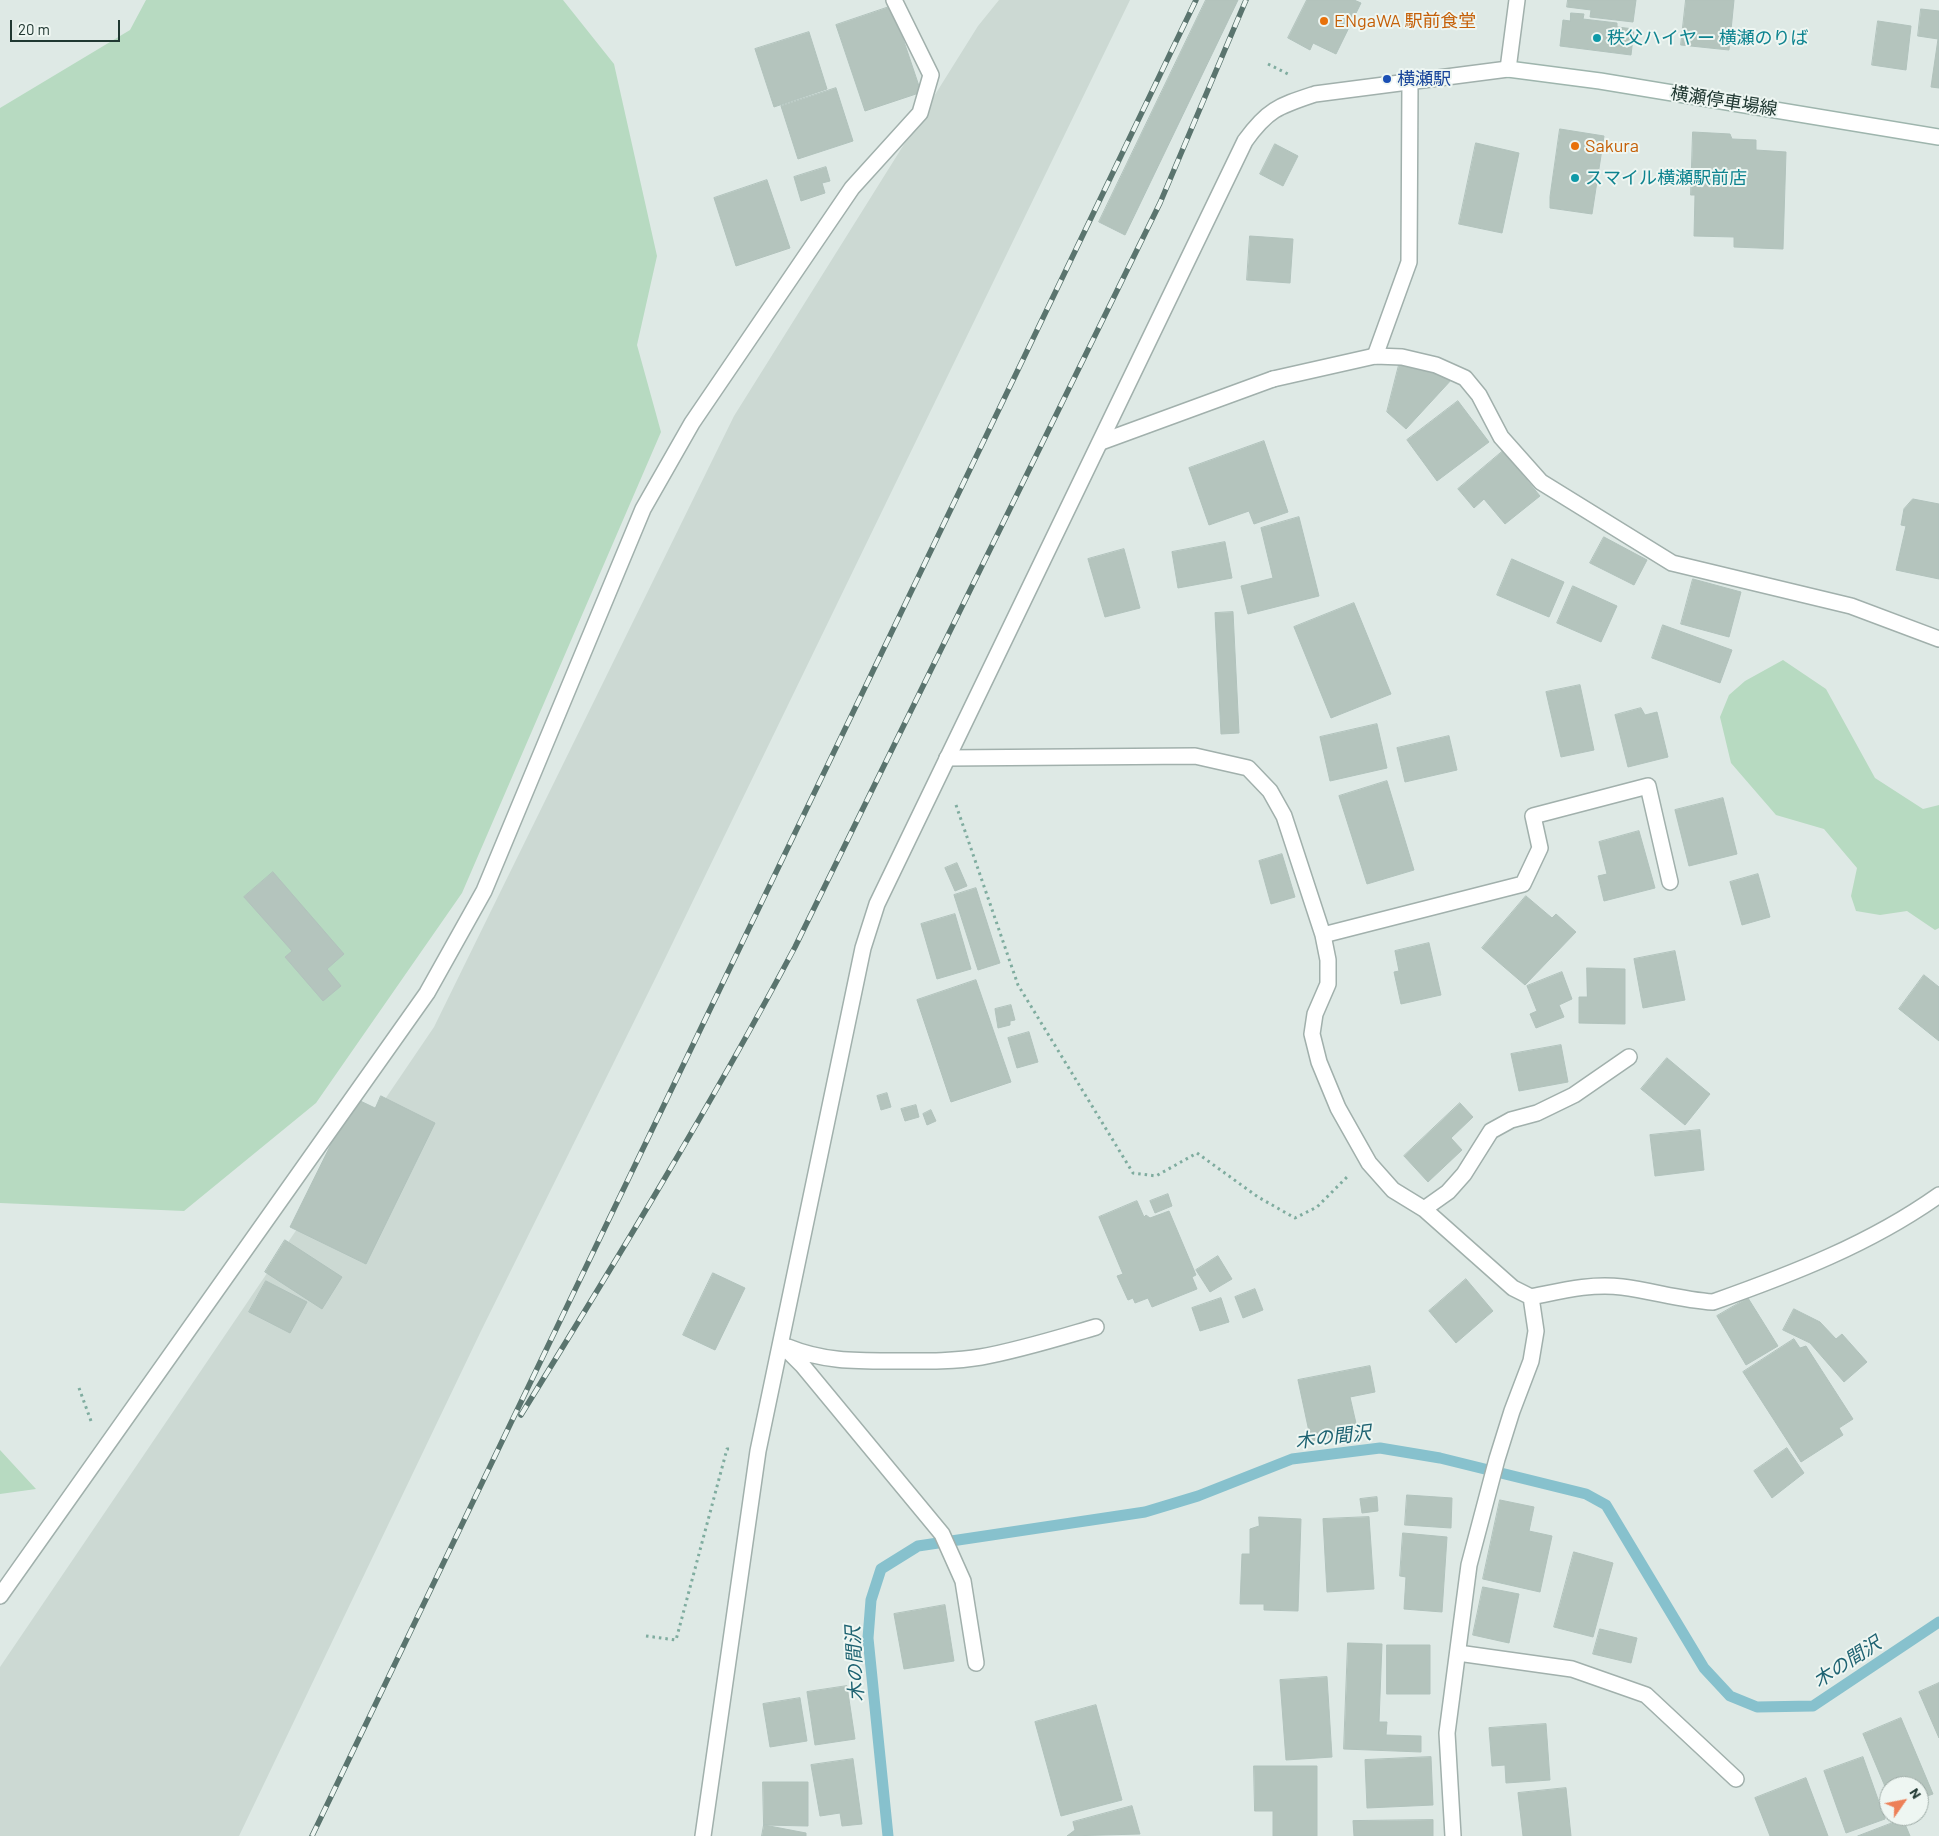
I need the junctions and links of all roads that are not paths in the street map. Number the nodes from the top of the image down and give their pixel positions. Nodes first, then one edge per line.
1 (894, 0) edge
2 (1517, 0) edge
3 (1508, 69) junction
4 (1410, 82) junction
5 (1939, 137) edge
6 (1375, 356) junction
7 (1101, 442) junction
8 (1939, 639) edge
9 (945, 762) junction
10 (1670, 882) dead end
11 (1323, 936) junction
12 (1629, 1057) dead end
13 (1939, 1195) edge
14 (1424, 1209) junction
15 (1531, 1297) junction
16 (1096, 1327) dead end
17 (781, 1344) junction
18 (0, 1596) edge
19 (1458, 1653) junction
20 (976, 1663) dead end
21 (1736, 1779) dead end
22 (703, 1836) edge
23 (1453, 1836) edge

1 - 18 street
2 - 3 street
3 - 4 street, 横瀬停車場線
3 - 5 street, 横瀬停車場線
4 - 6 street
4 - 7 street, 横瀬停車場線
6 - 7 street
6 - 8 street
7 - 9 street, 横瀬停車場線
9 - 11 street
9 - 17 street, 横瀬停車場線
10 - 11 street
11 - 14 street
12 - 14 street
13 - 15 street
14 - 15 street
15 - 19 street
16 - 17 street
17 - 20 street
17 - 22 street, 横瀬停車場線
19 - 21 street
19 - 23 street

